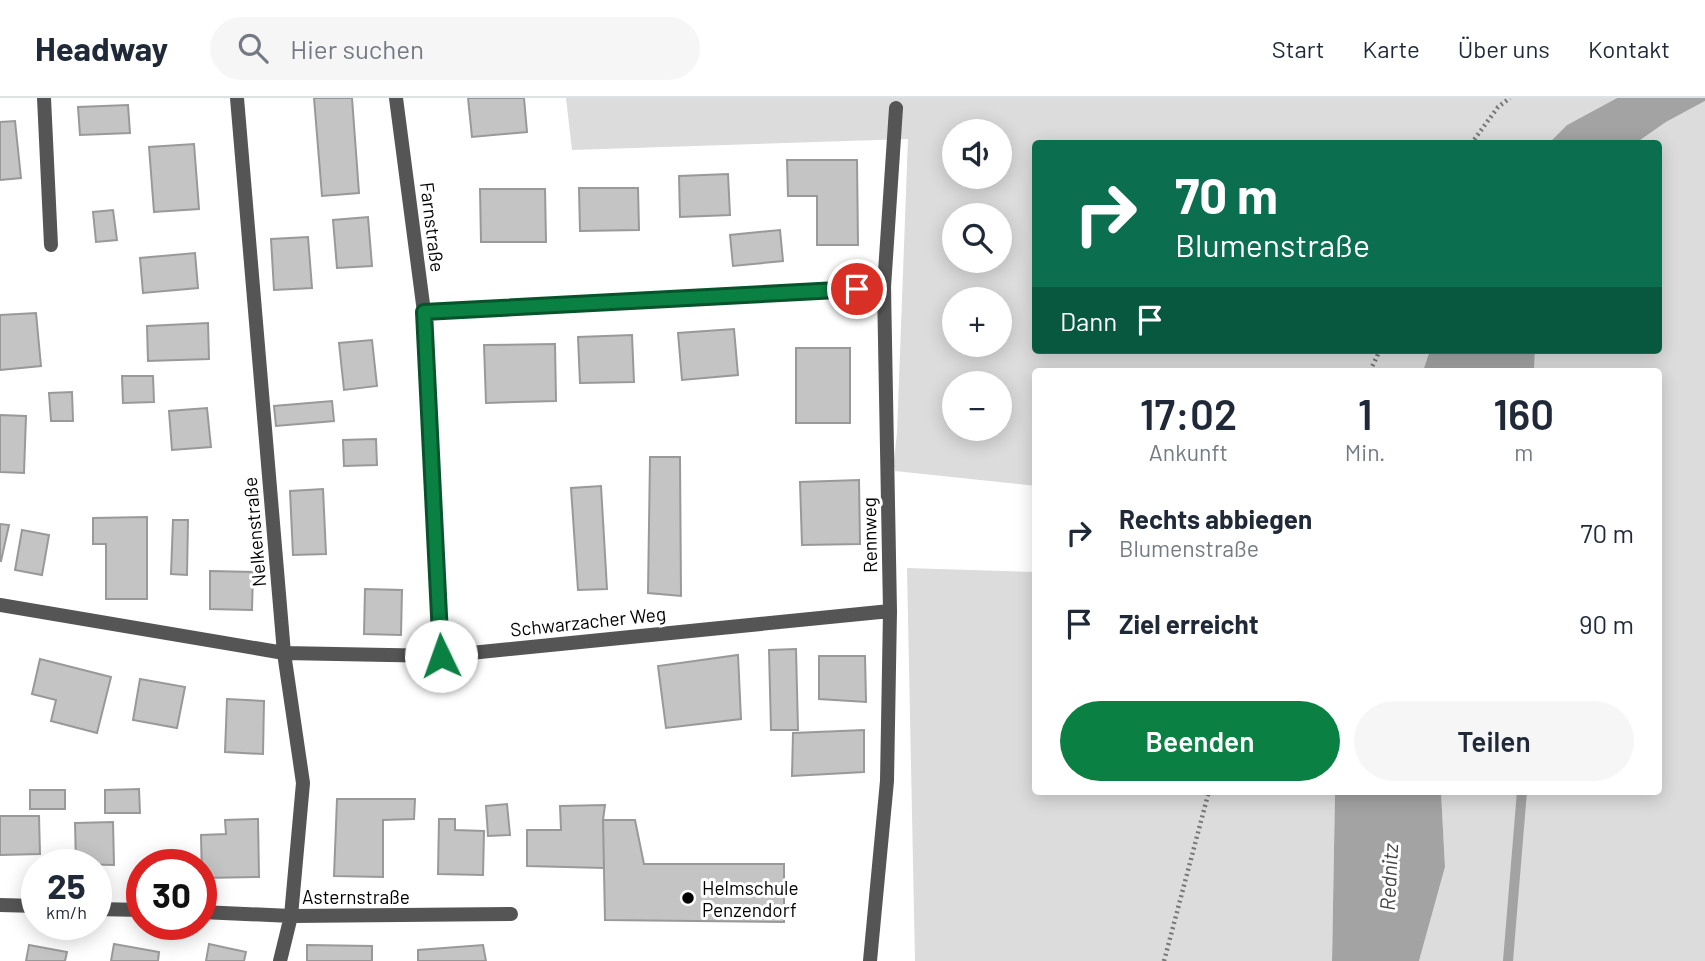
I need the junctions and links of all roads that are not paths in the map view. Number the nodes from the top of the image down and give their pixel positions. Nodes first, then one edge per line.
1 (44, 98) edge
2 (237, 98) edge
3 (396, 98) edge
4 (896, 108) dead end
5 (51, 245) dead end
6 (884, 288) junction
7 (424, 312) junction
8 (0, 605) edge
9 (890, 611) junction
10 (284, 653) junction
11 (441, 656) junction
12 (0, 905) edge
13 (21, 906) edge
14 (217, 913) edge
15 (511, 914) dead end
16 (291, 916) junction
17 (280, 961) edge
18 (870, 961) edge

1 - 5 street
2 - 10 street, Nelkenstraße
3 - 7 street, Farnstraße
4 - 6 street, Rennweg
6 - 7 street
6 - 9 street, Rennweg
7 - 11 street, Farnstraße
8 - 10 street, Schwarzacher Weg
9 - 11 street, Schwarzacher Weg
9 - 18 street, Rennweg
10 - 11 street, Schwarzacher Weg
10 - 16 street, Nelkenstraße
12 - 13 street
14 - 16 street, Asternstraße
15 - 16 street, Asternstraße
16 - 17 street, Nelkenstraße

